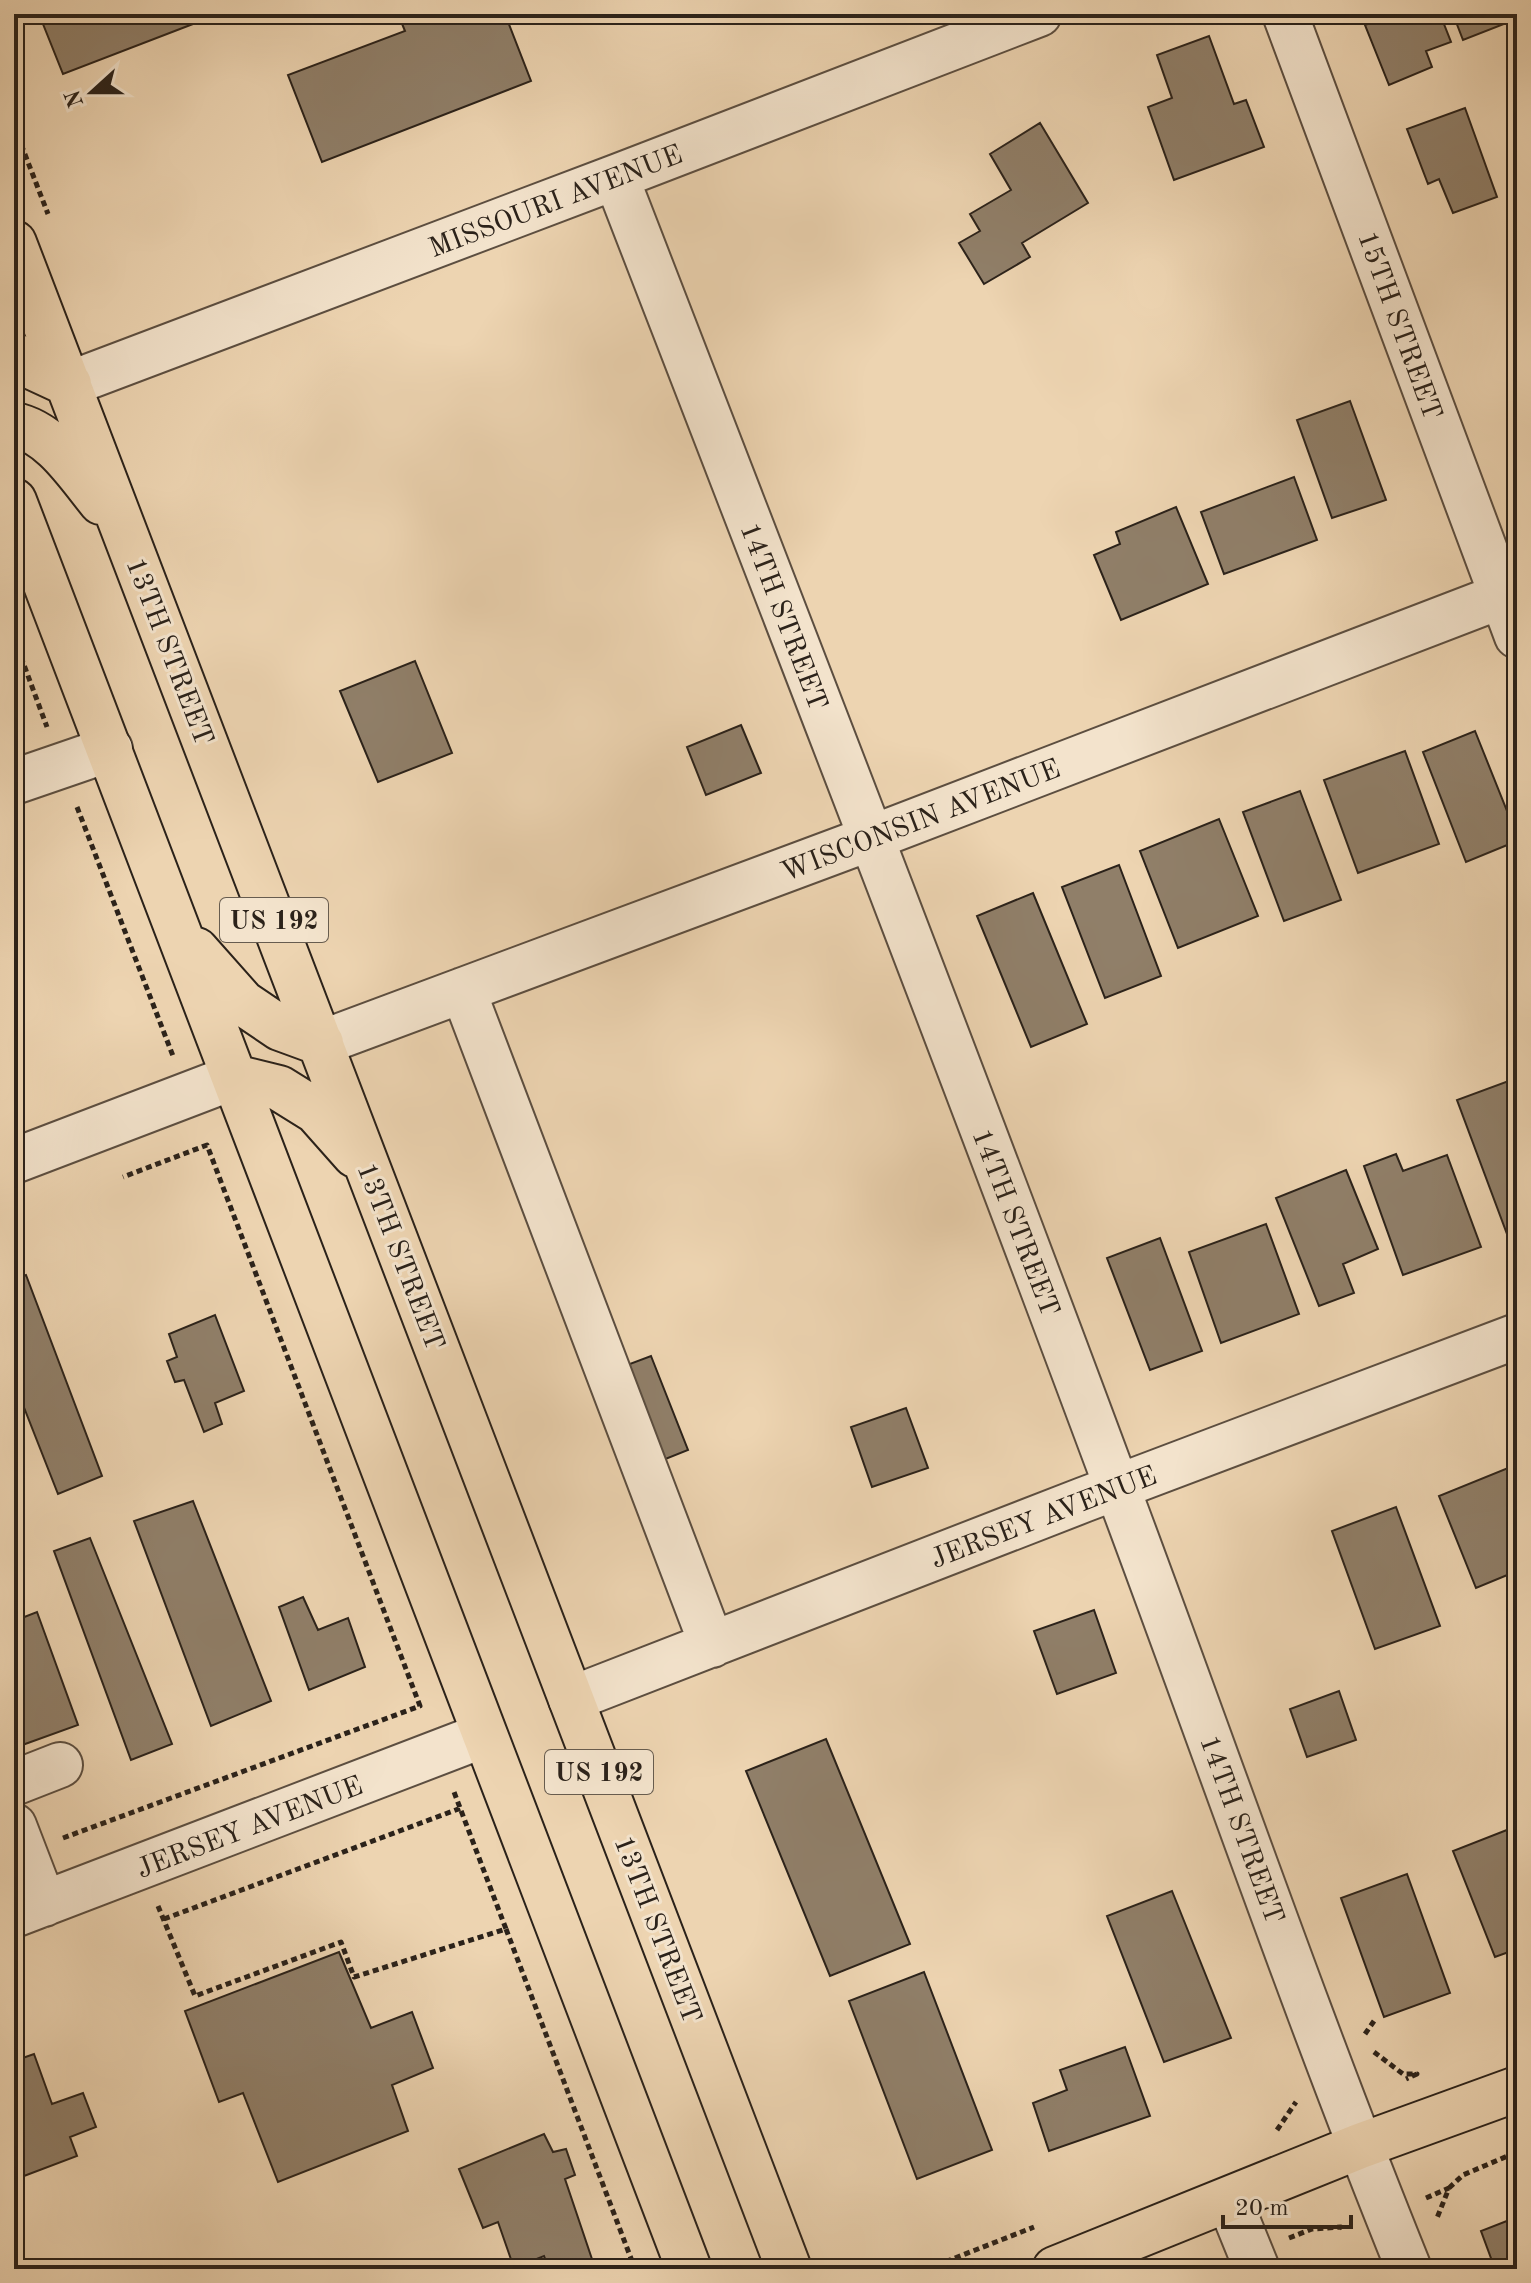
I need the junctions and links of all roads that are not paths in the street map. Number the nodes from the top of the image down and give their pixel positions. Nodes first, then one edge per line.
1 (1039, 14) edge
2 (1285, 14) edge
3 (616, 177) junction
4 (14, 243) edge
5 (14, 355) edge
6 (69, 384) junction
7 (14, 425) edge
8 (14, 501) edge
9 (125, 532) junction
10 (1509, 593) edge
11 (1517, 636) edge
12 (110, 749) junction
13 (14, 782) edge
14 (871, 838) junction
15 (181, 934) junction
16 (463, 990) junction
17 (321, 1043) junction
18 (234, 1077) junction
19 (14, 1161) edge
20 (370, 1172) junction
21 (1517, 1336) edge
22 (1117, 1487) junction
23 (712, 1645) junction
24 (571, 1699) junction
25 (484, 1735) junction
26 (60, 1765) dead end
27 (14, 1783) edge
28 (19, 1840) edge
29 (29, 1910) edge
30 (1517, 2089) edge
31 (1360, 2146) junction
32 (1229, 2200) junction
33 (1254, 2261) edge
34 (689, 2269) edge
35 (789, 2269) edge
36 (1055, 2269) edge
37 (1409, 2269) edge

1 - 3 street, MISSOURI AVENUE
2 - 10 street, 15TH STREET
3 - 6 street, MISSOURI AVENUE
3 - 14 street, 14TH STREET
4 - 6 main road, 13TH STREET / US 192
5 - 6 main road
6 - 9 main road, 13TH STREET / US 192
7 - 9 main road
8 - 12 main road, US 192
9 - 17 main road, 13TH STREET / US 192
10 - 11 street, 15TH STREET
10 - 14 street, WISCONSIN AVENUE
12 - 13 street
12 - 15 main road, US 192
14 - 16 street, WISCONSIN AVENUE
14 - 22 street, 14TH STREET
15 - 17 main road
15 - 18 main road, US 192
16 - 17 street, WISCONSIN AVENUE
16 - 23 street
17 - 20 main road, 13TH STREET / US 192
18 - 19 street
18 - 20 main road
18 - 25 main road, US 192
20 - 24 main road, 13TH STREET / US 192
21 - 22 street, JERSEY AVENUE
22 - 23 street, JERSEY AVENUE
22 - 31 street, 14TH STREET
23 - 24 street, JERSEY AVENUE
24 - 35 main road, 13TH STREET / US 192
25 - 29 street, JERSEY AVENUE
25 - 34 main road, US 192
26 - 27 street
28 - 29 street
30 - 31 main road
31 - 32 main road
31 - 37 street, 14TH STREET
32 - 33 street
32 - 36 main road

